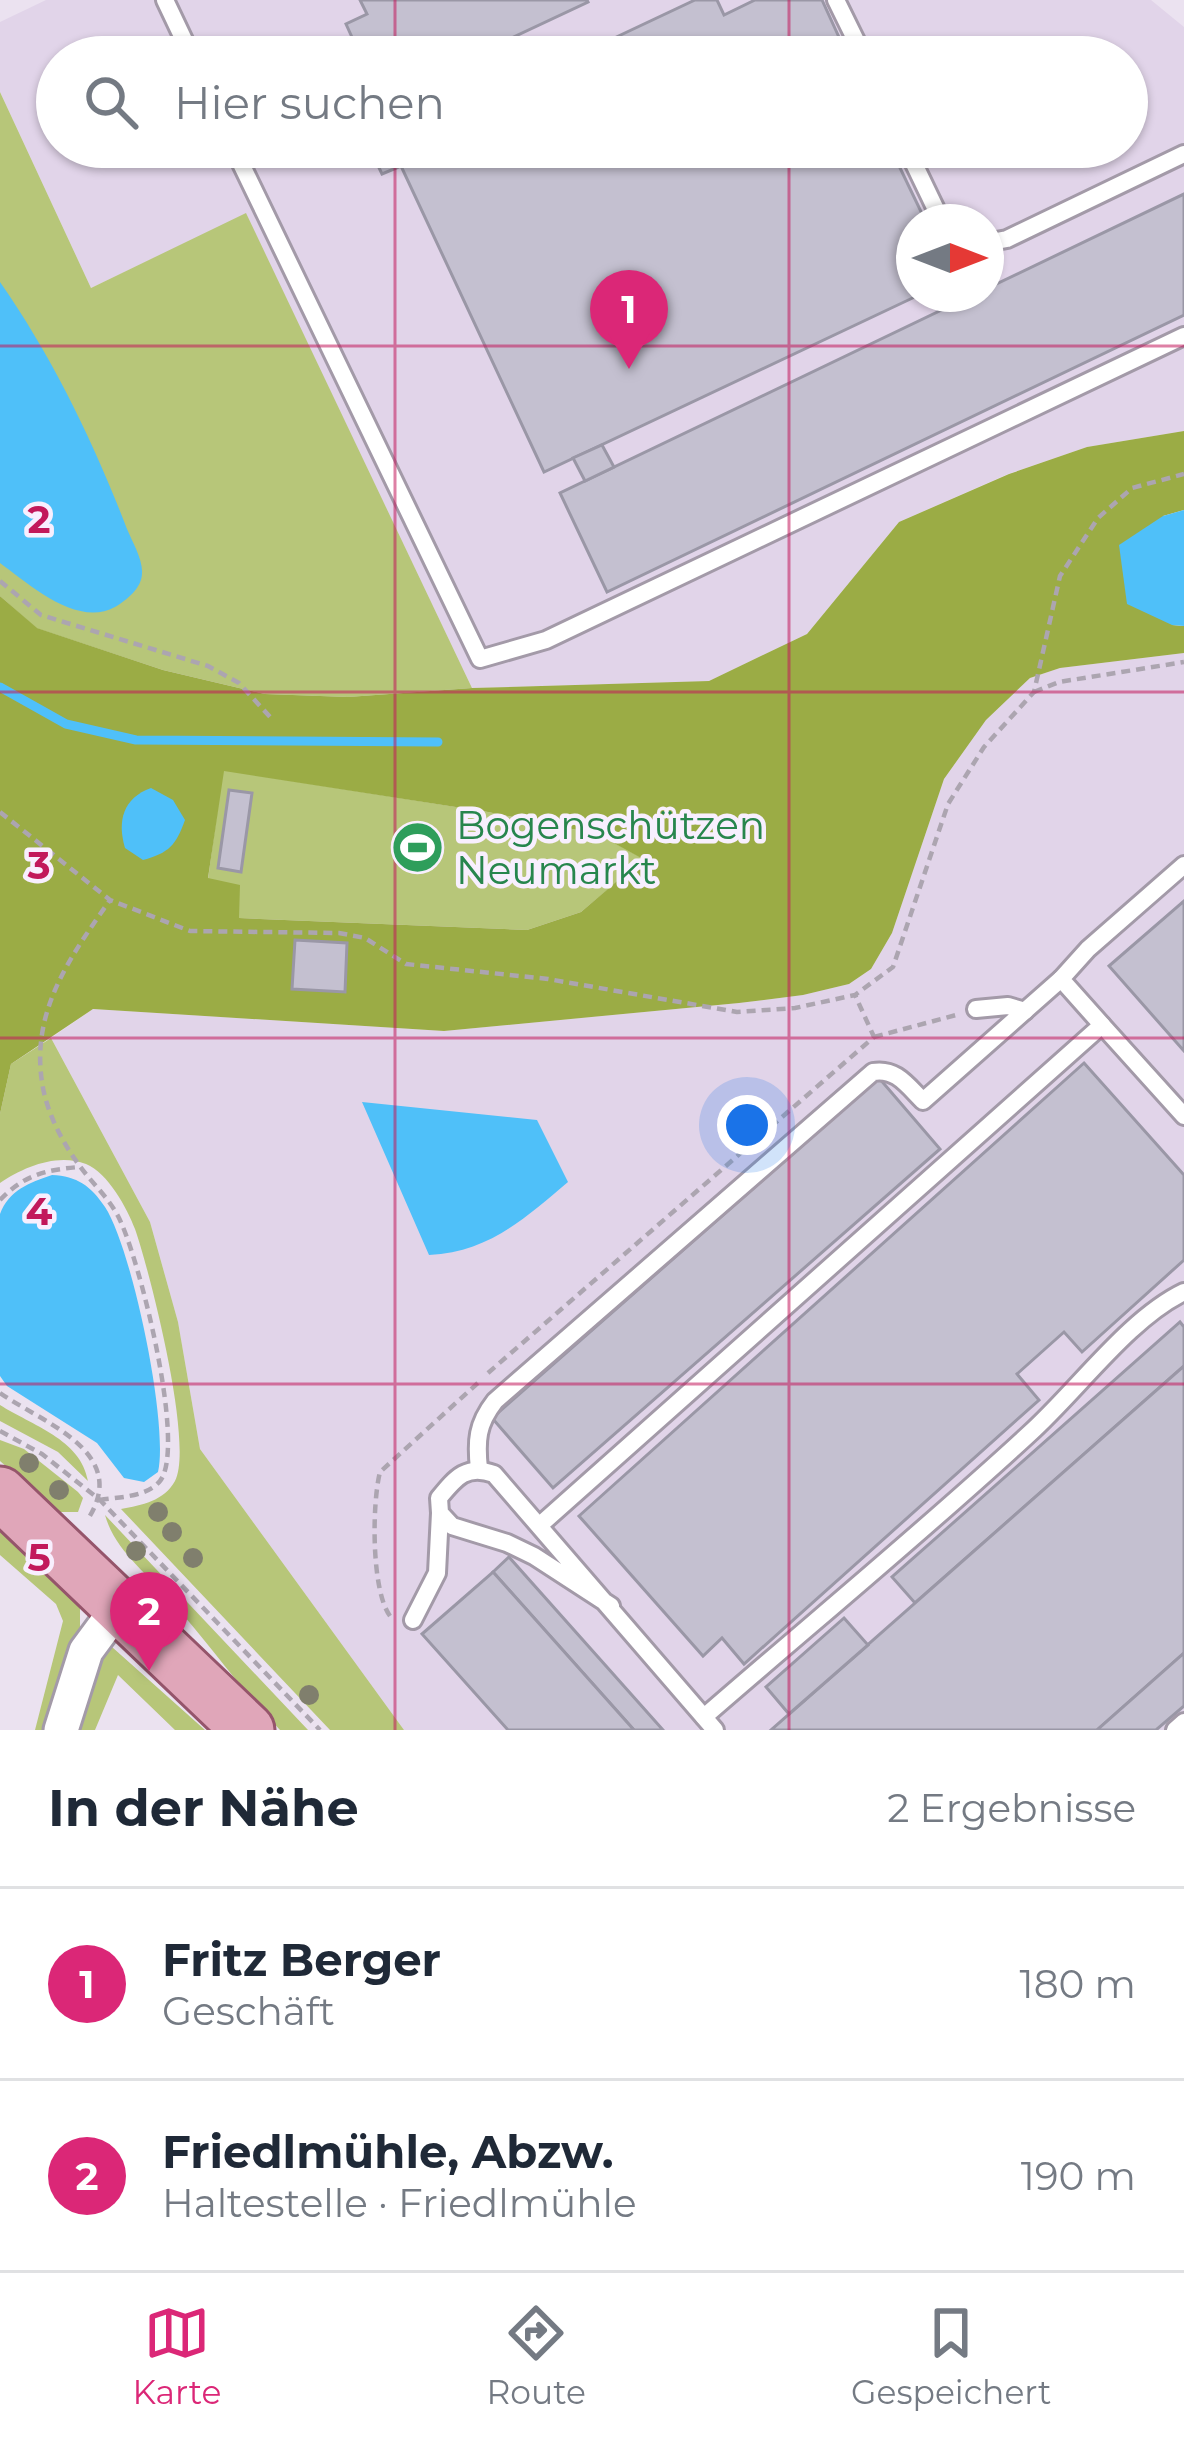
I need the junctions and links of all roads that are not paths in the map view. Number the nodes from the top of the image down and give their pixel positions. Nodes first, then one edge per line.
1 (165, 0) edge
2 (836, 0) edge
3 (182, 36) edge
4 (853, 36) edge
5 (1184, 154) edge
6 (243, 168) edge
7 (917, 168) edge
8 (934, 204) edge
9 (1004, 239) edge
10 (1184, 336) edge
11 (1184, 865) edge
12 (1061, 979) junction
13 (976, 1010) road end
14 (1025, 1011) junction
15 (1102, 1025) junction
16 (1184, 1116) edge
17 (1184, 1292) edge
18 (479, 1468) junction
19 (0, 1492) edge
20 (440, 1513) junction
21 (540, 1525) junction
22 (120, 1604) junction
23 (611, 1606) junction
24 (413, 1620) dead end
25 (1184, 1722) edge
26 (710, 1724) edge
27 (61, 1730) edge
28 (248, 1730) edge
29 (1175, 1730) edge

1 - 3 lane
2 - 4 lane
5 - 9 lane
6 - 10 lane
7 - 8 lane
11 - 12 lane
12 - 14 lane
12 - 15 lane
13 - 14 lane
14 - 18 lane
15 - 16 lane
15 - 21 lane
17 - 26 lane
18 - 20 lane
18 - 21 lane
19 - 22 main road
20 - 23 lane
20 - 24 lane
21 - 23 lane
22 - 27 street
22 - 28 main road
23 - 26 lane
25 - 29 lane

